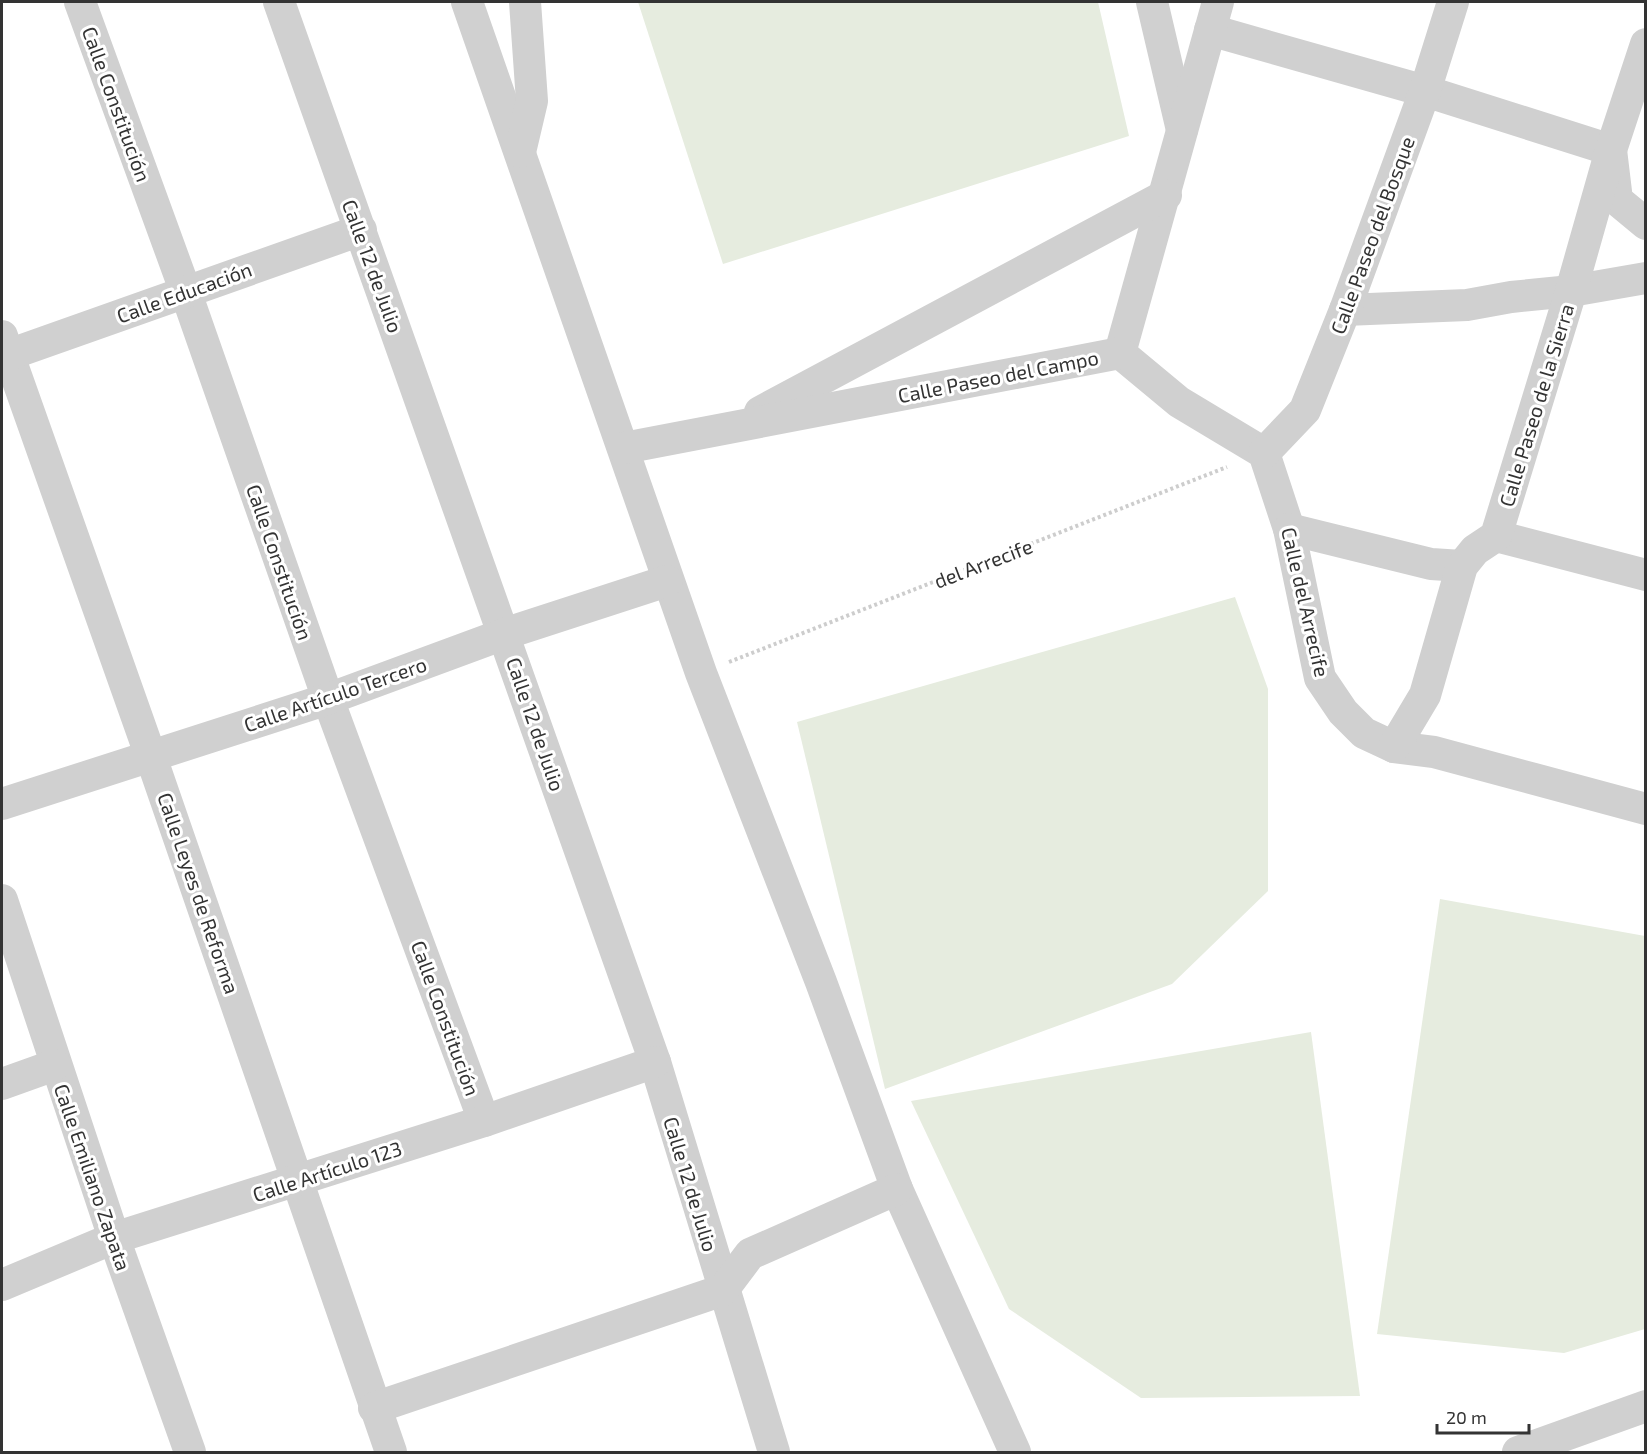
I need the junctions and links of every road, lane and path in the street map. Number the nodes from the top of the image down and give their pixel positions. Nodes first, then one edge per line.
1 (80, 2) edge
2 (279, 2) edge
3 (467, 2) edge
4 (525, 2) edge
5 (1152, 2) edge
6 (1453, 2) edge
7 (1214, 16) edge
8 (1646, 44) edge
9 (1425, 91) junction
10 (1183, 134) junction
11 (1611, 150) junction
12 (520, 152) junction
13 (1166, 195) junction
14 (1646, 224) edge
15 (361, 230) junction
16 (1646, 278) edge
17 (185, 290) junction
18 (1572, 291) junction
19 (1346, 310) junction
20 (5, 345) edge
21 (1120, 353) junction
22 (733, 427) junction
23 (624, 448) junction
24 (1264, 453) junction
25 (1289, 529) junction
26 (1496, 536) junction
27 (1461, 567) junction
28 (1646, 575) edge
29 (667, 581) junction
30 (504, 634) junction
31 (700, 674) junction
32 (328, 699) junction
33 (1394, 747) junction
34 (151, 757) junction
35 (2, 804) edge
36 (1646, 809) edge
37 (2, 900) edge
38 (655, 1062) junction
39 (55, 1065) junction
40 (2, 1084) edge
41 (484, 1121) junction
42 (298, 1180) junction
43 (897, 1189) junction
44 (114, 1238) junction
45 (2, 1285) edge
46 (723, 1290) junction
47 (1646, 1406) edge
48 (374, 1408) junction
49 (190, 1452) edge
50 (391, 1452) edge
51 (774, 1452) edge
52 (1015, 1452) edge
53 (1518, 1452) edge

1 - 17 street, Calle Constitución
2 - 15 street, Calle 12 de Julio
3 - 12 street
4 - 12 street
5 - 10 street
6 - 9 street, Calle Paseo del Bosque
7 - 9 street
7 - 10 street, Calle Paseo del Campo
8 - 11 street, Calle Paseo de la Sierra
9 - 11 street
9 - 19 street, Calle Paseo del Bosque
10 - 13 street, Calle Paseo del Campo
11 - 14 street
11 - 18 street, Calle Paseo de la Sierra
12 - 23 street
13 - 21 street, Calle Paseo del Campo
13 - 22 street
15 - 17 street, Calle Educación
15 - 30 street, Calle 12 de Julio
16 - 18 street
17 - 20 street, Calle Educación
17 - 32 street, Calle Constitución
18 - 19 street
18 - 26 street, Calle Paseo de la Sierra
19 - 24 street, Calle Paseo del Bosque
20 - 34 street, Calle Leyes de Reforma
21 - 22 street, Calle Paseo del Campo
21 - 24 street
22 - 23 street, Calle Paseo del Campo
23 - 29 street
24 - 25 street, Calle del Arrecife
24 - 31 path, del Arrecife
25 - 27 street
25 - 33 street, Calle del Arrecife
26 - 27 street
26 - 28 street
27 - 33 street
29 - 30 street, Calle Artículo Tercero
29 - 31 street
30 - 32 street, Calle Artículo Tercero
30 - 38 street, Calle 12 de Julio
31 - 43 street
32 - 34 street, Calle Artículo Tercero
32 - 41 street, Calle Constitución
33 - 36 street, Calle del Arrecife
34 - 35 street, Calle Artículo Tercero
34 - 42 street, Calle Leyes de Reforma
37 - 39 street, Calle Emiliano Zapata
38 - 41 street, Calle Artículo 123
38 - 46 street, Calle 12 de Julio
39 - 40 street
39 - 44 street, Calle Emiliano Zapata
41 - 42 street, Calle Artículo 123
42 - 44 street, Calle Artículo 123
42 - 48 street, Calle Leyes de Reforma
43 - 46 street
43 - 52 street
44 - 45 street, Calle Artículo 123
44 - 49 street, Calle Emiliano Zapata
46 - 48 street
46 - 51 street, Calle 12 de Julio
47 - 53 street
48 - 50 street, Calle Leyes de Reforma

